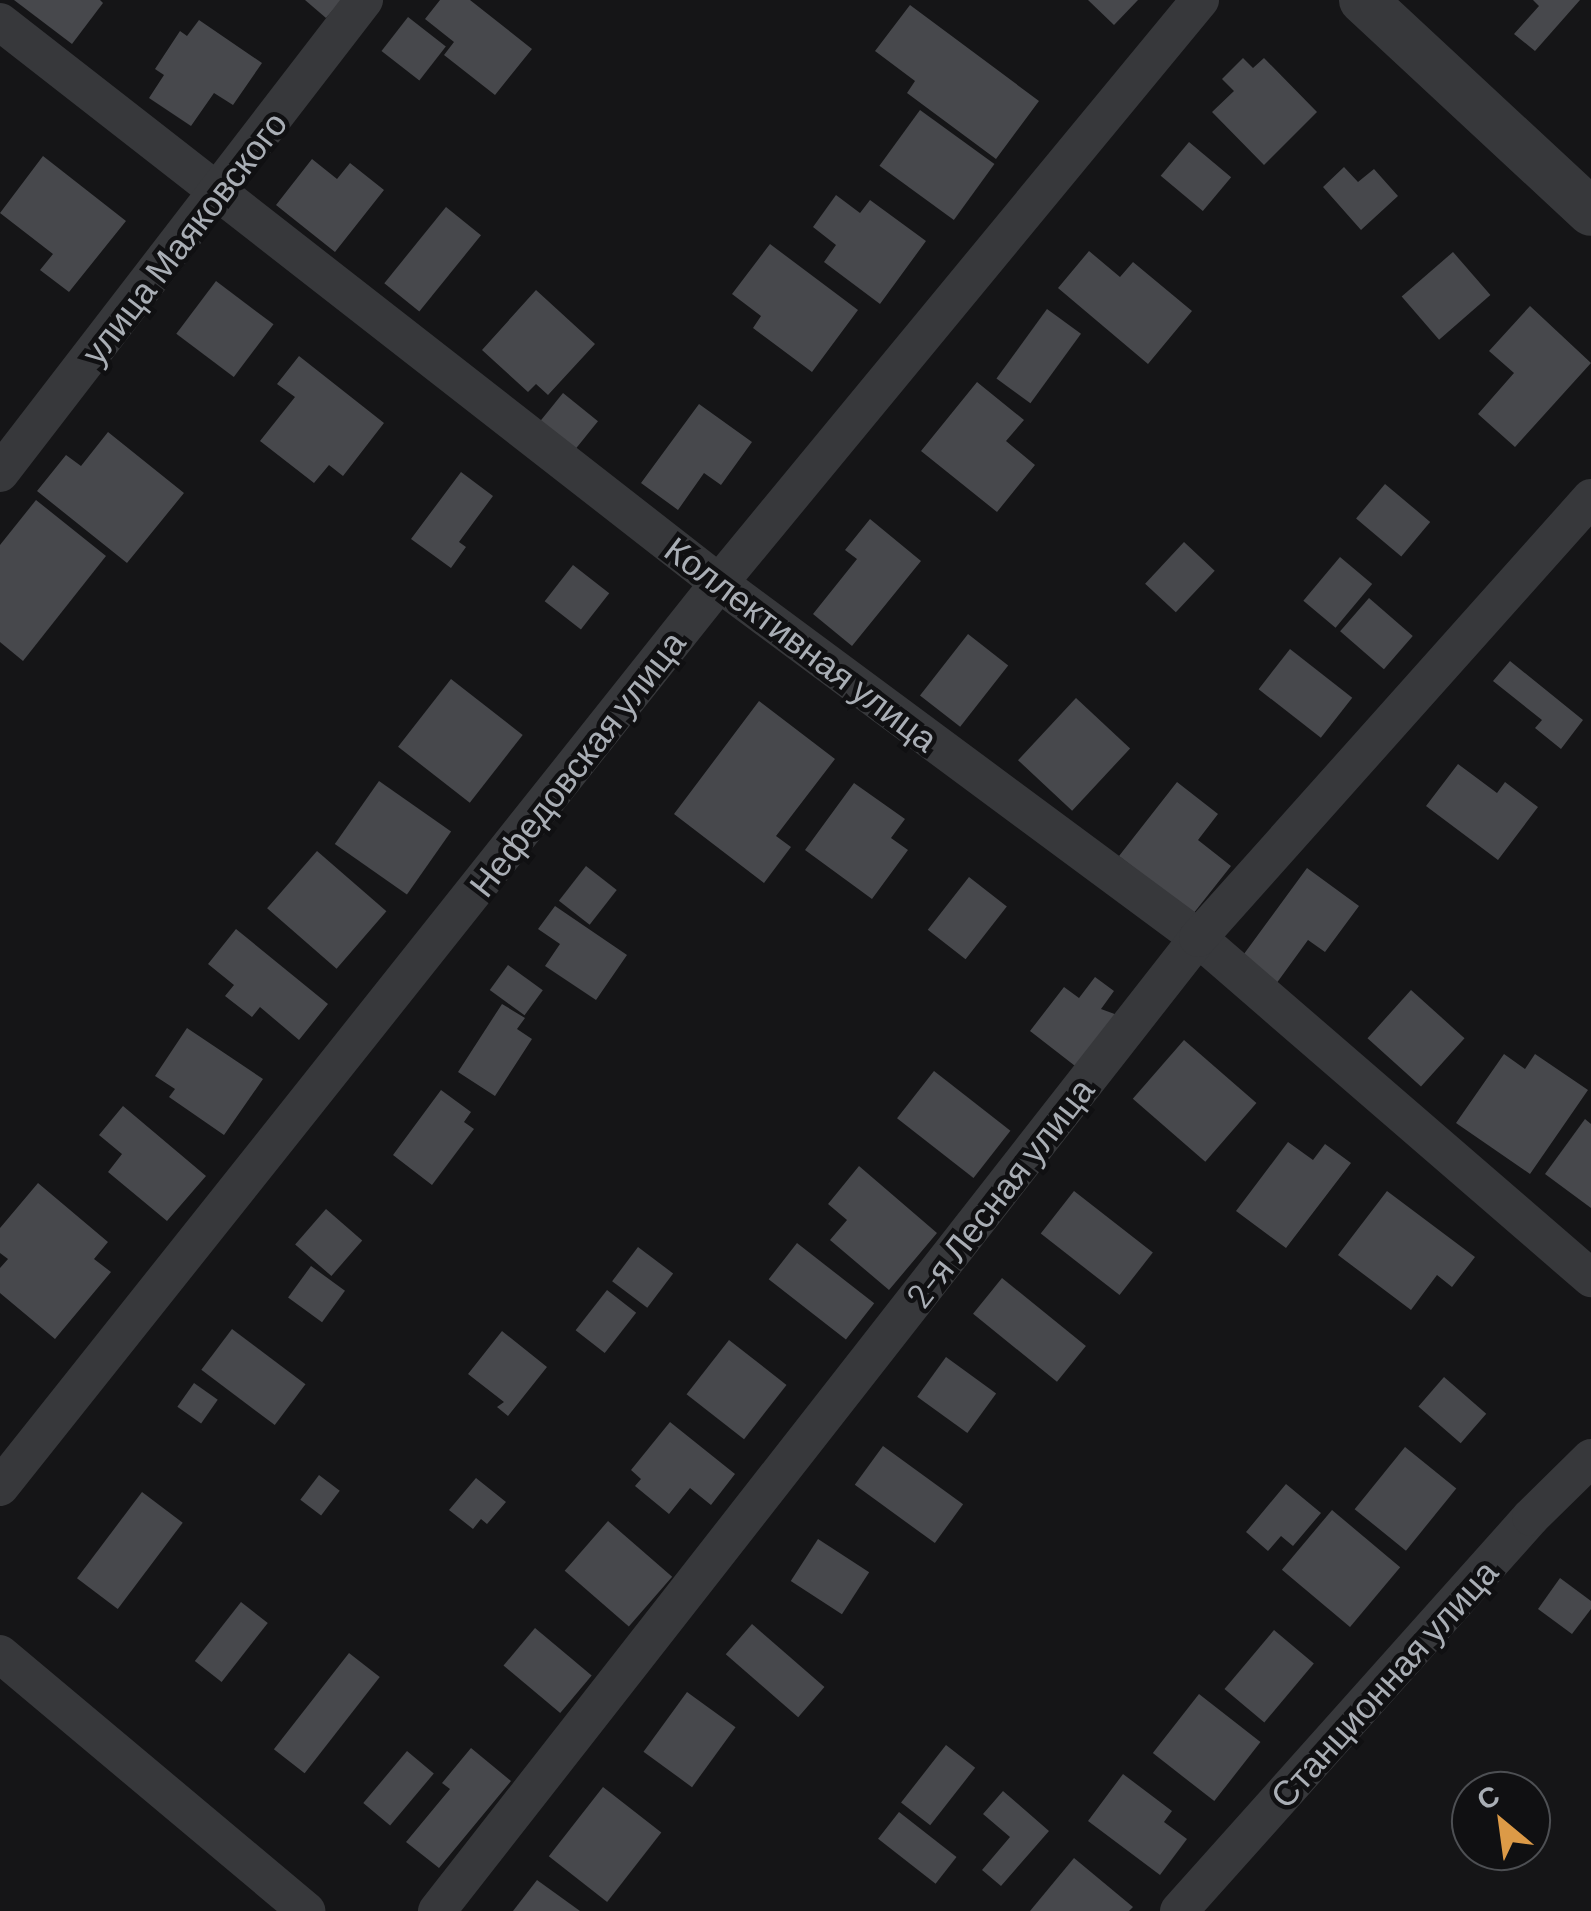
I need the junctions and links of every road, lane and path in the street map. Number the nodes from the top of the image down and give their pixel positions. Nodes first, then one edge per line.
1 (364, 0) edge
2 (1200, 0) edge
3 (1363, 0) edge
4 (0, 22) edge
5 (219, 192) junction
6 (1591, 212) edge
7 (0, 472) edge
8 (1591, 498) edge
9 (719, 583) junction
10 (1198, 938) junction
11 (1591, 1278) edge
12 (1591, 1458) edge
13 (0, 1488) edge
14 (0, 1654) edge
15 (306, 1911) edge
16 (437, 1911) edge
17 (1179, 1911) edge

1 - 5 street, улица Маяковского
2 - 9 street, Нефедовская улица
3 - 6 street
4 - 5 street, Коллективная улица
5 - 7 street, улица Маяковского
5 - 9 street, Коллективная улица
8 - 10 street, 2-я Лесная улица
9 - 10 street, Коллективная улица
9 - 13 street, Нефедовская улица
10 - 11 street, Коллективная улица
10 - 16 street, 2-я Лесная улица
12 - 17 street, Станционная улица
14 - 15 street

